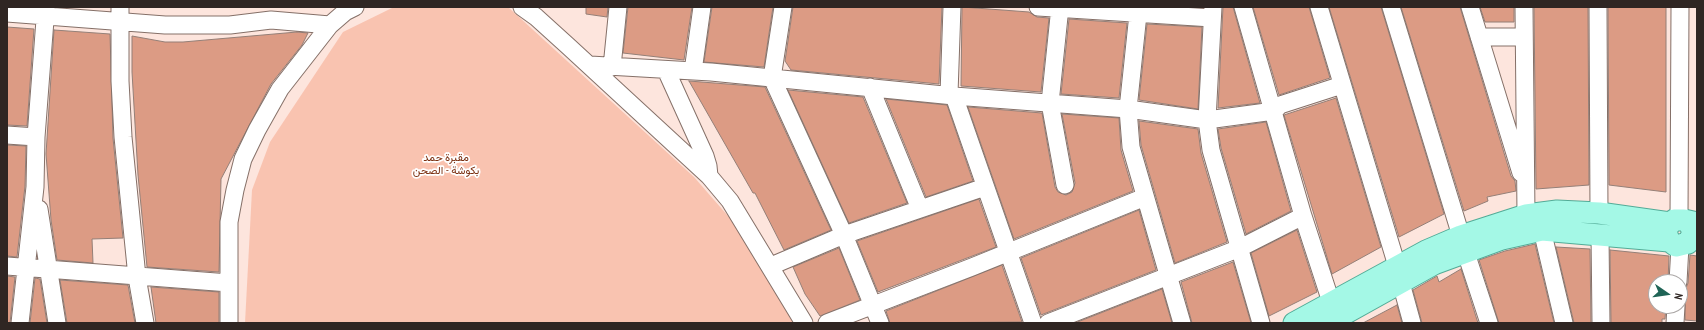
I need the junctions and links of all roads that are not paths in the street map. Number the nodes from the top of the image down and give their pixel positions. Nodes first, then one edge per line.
1 (522, 7) edge
2 (618, 7) edge
3 (702, 7) edge
4 (783, 7) edge
5 (952, 7) edge
6 (1038, 7) edge
7 (1243, 7) edge
8 (1319, 7) edge
9 (1391, 7) edge
10 (1470, 7) edge
11 (1524, 7) edge
12 (1598, 7) edge
13 (1680, 7) edge
14 (1060, 8) edge
15 (349, 9) edge
16 (1138, 10) edge
17 (45, 12) edge
18 (537, 12) edge
19 (7, 13) edge
20 (270, 13) edge
21 (1212, 13) edge
22 (120, 14) edge
23 (330, 25) junction
24 (1478, 37) junction
25 (1524, 37) junction
26 (590, 66) junction
27 (612, 67) junction
28 (666, 70) junction
29 (694, 71) junction
30 (772, 78) junction
31 (1342, 85) junction
32 (870, 87) junction
33 (952, 95) junction
34 (1050, 103) junction
35 (1128, 109) junction
36 (1274, 111) junction
37 (1207, 120) junction
38 (7, 134) edge
39 (36, 137) junction
40 (708, 176) junction
41 (1065, 185) dead end
42 (35, 187) junction
43 (985, 187) junction
44 (1526, 191) junction
45 (1145, 197) junction
46 (920, 208) junction
47 (1599, 213) junction
48 (1526, 215) junction
49 (1303, 216) junction
50 (1542, 230) junction
51 (1684, 233) edge
52 (844, 235) junction
53 (1600, 236) junction
54 (1464, 244) junction
55 (1240, 248) junction
56 (1008, 251) junction
57 (7, 266) edge
58 (771, 266) junction
59 (26, 267) junction
60 (49, 269) junction
61 (1399, 274) junction
62 (1679, 274) edge
63 (1168, 276) junction
64 (137, 277) junction
65 (229, 284) junction
66 (1332, 302) junction
67 (872, 306) junction
68 (20, 323) edge
69 (57, 323) edge
70 (145, 323) edge
71 (229, 323) edge
72 (804, 323) edge
73 (827, 323) edge
74 (880, 323) edge
75 (1033, 323) edge
76 (1048, 323) edge
77 (1182, 323) edge
78 (1261, 323) edge
79 (1294, 323) edge
80 (1328, 323) edge
81 (1412, 323) edge
82 (1490, 323) edge
83 (1564, 323) edge
84 (1601, 323) edge

1 - 18 street
2 - 27 street
3 - 29 street
4 - 30 street
5 - 33 street
6 - 14 street
7 - 36 street
8 - 31 street
9 - 54 street
10 - 24 street
11 - 25 street
12 - 47 street
13 - 51 street
14 - 16 street
14 - 34 street
15 - 23 street
16 - 21 street
16 - 35 street
17 - 19 street
17 - 22 street
17 - 39 street
18 - 26 street
20 - 22 street
20 - 23 street
21 - 37 street
22 - 64 street
23 - 65 street
24 - 25 street
24 - 44 street
25 - 44 street
26 - 27 street
26 - 40 street
27 - 28 street
28 - 29 street
28 - 40 street
29 - 30 street
30 - 32 street
30 - 52 street
31 - 36 street
31 - 61 street
32 - 33 street
32 - 46 street
33 - 34 street
33 - 43 street
34 - 35 street
34 - 41 street
35 - 37 street
35 - 45 street
36 - 37 street
36 - 49 street
37 - 55 street
38 - 39 street
39 - 42 street
40 - 58 street
42 - 59 street
42 - 60 street
43 - 46 street
43 - 56 street
44 - 48 street
45 - 56 street
45 - 63 street
46 - 52 street
47 - 48 main road
47 - 51 main road
48 - 54 main road
49 - 55 street
49 - 66 street
50 - 53 main road
50 - 54 main road
50 - 83 street
51 - 53 main road
51 - 62 street
52 - 58 street
52 - 67 street
53 - 84 street
54 - 61 main road
54 - 82 street
55 - 63 street
55 - 78 street
56 - 67 street
56 - 75 street
57 - 59 street
58 - 72 street
59 - 60 street
59 - 68 street
60 - 64 street
60 - 69 street
61 - 66 main road
61 - 80 main road
61 - 81 street
63 - 76 street
63 - 77 street
64 - 65 street
64 - 70 street
65 - 71 street
66 - 79 main road
67 - 73 street
67 - 74 street

